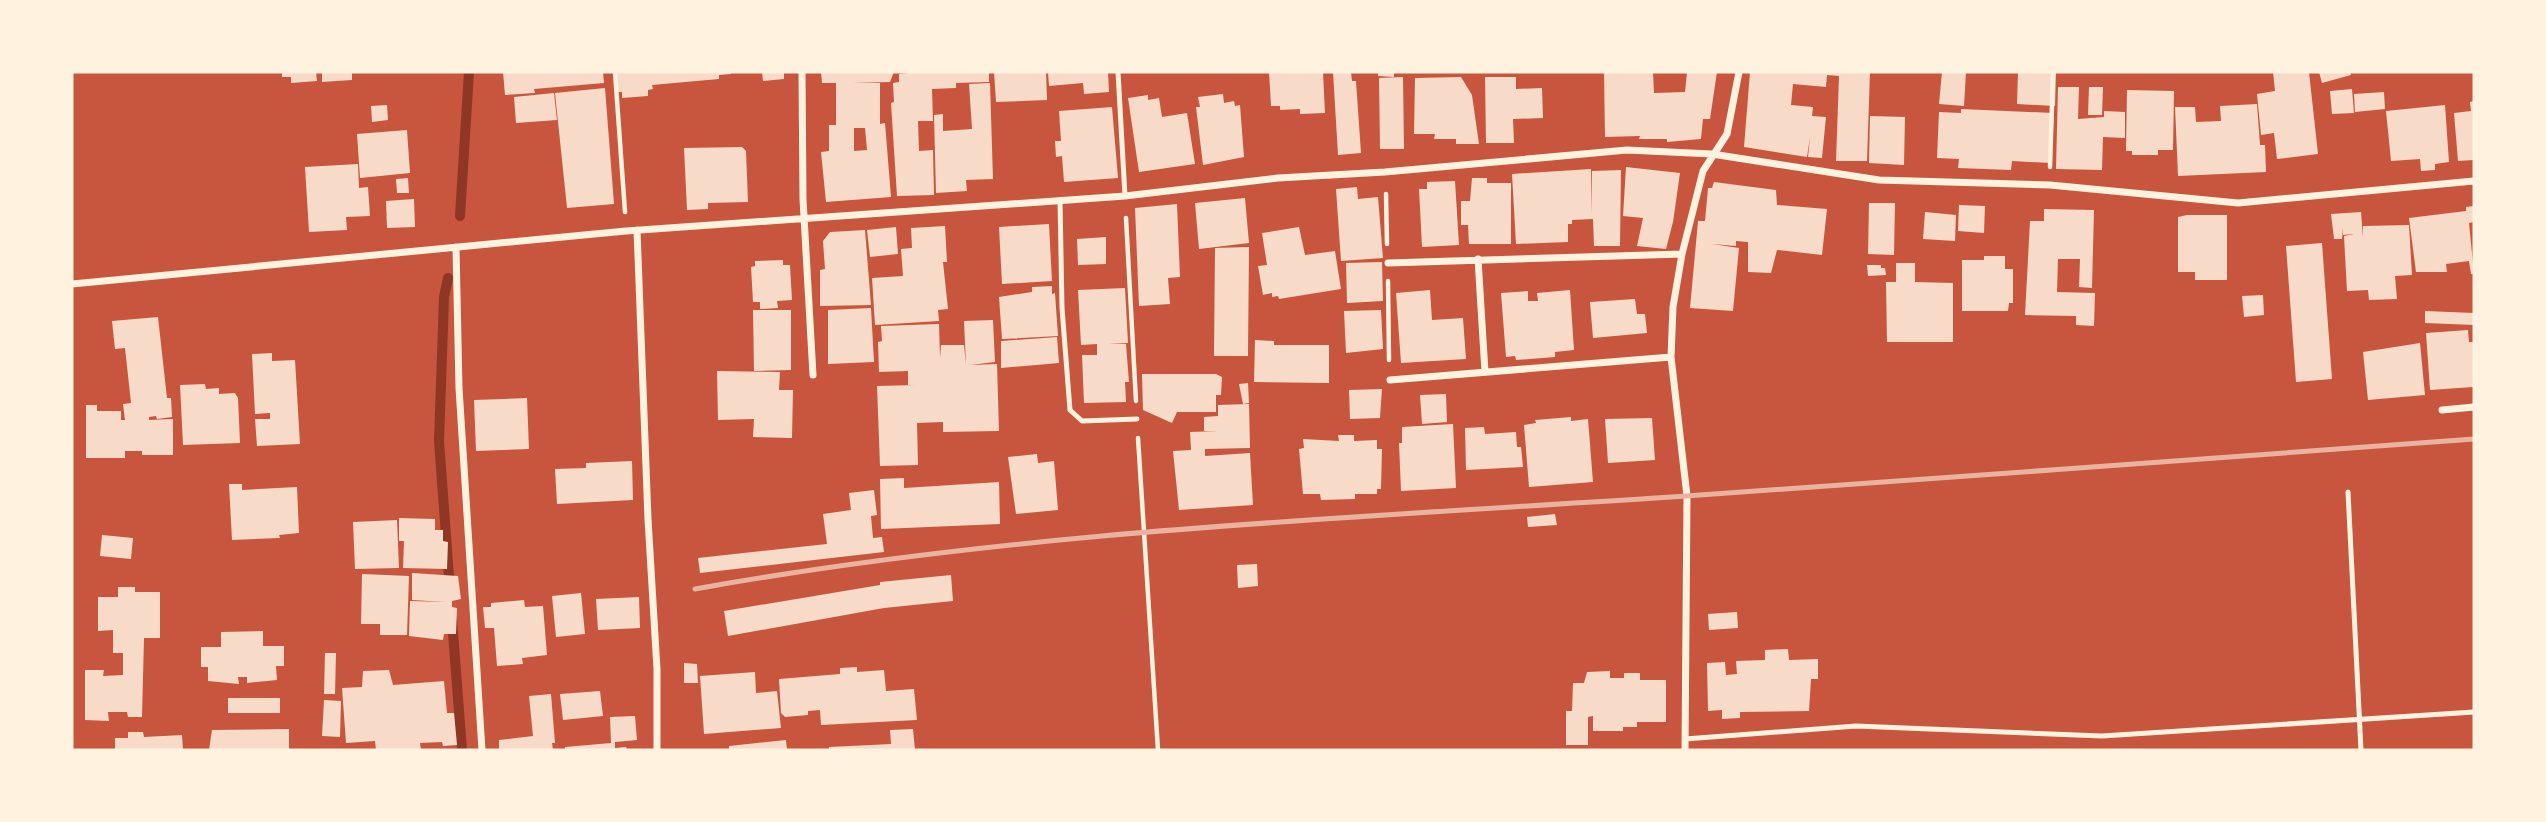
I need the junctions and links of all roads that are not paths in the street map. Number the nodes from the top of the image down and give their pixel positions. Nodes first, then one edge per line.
1 (802, 72) edge
2 (1118, 72) edge
3 (1739, 72) edge
4 (1712, 154) junction
5 (2474, 181) edge
6 (1125, 196) junction
7 (1060, 200) junction
8 (804, 219) junction
9 (638, 230) junction
10 (456, 247) junction
11 (1682, 254) junction
12 (1478, 259) junction
13 (1388, 263) dead end
14 (72, 284) edge
15 (1671, 358) junction
16 (1485, 372) junction
17 (813, 375) dead end
18 (1390, 380) dead end
19 (2474, 407) edge
20 (2442, 410) dead end
21 (1137, 419) road end
22 (2347, 492) dead end
23 (2474, 712) edge
24 (2359, 719) junction
25 (1685, 739) junction
26 (482, 750) edge
27 (657, 750) edge
28 (1685, 750) edge
29 (2361, 750) edge

1 - 8 street
2 - 6 lane
3 - 4 street
4 - 5 street
4 - 6 street
4 - 11 street
6 - 7 street
7 - 8 street
7 - 21 lane
8 - 9 street
8 - 17 street
9 - 10 street
9 - 27 street
10 - 14 street
10 - 26 street
11 - 12 street
11 - 15 street
12 - 13 street
12 - 16 street
15 - 16 street
15 - 25 street
16 - 18 street
19 - 20 street
22 - 24 lane
23 - 24 lane
24 - 25 lane
24 - 29 lane
25 - 28 street

